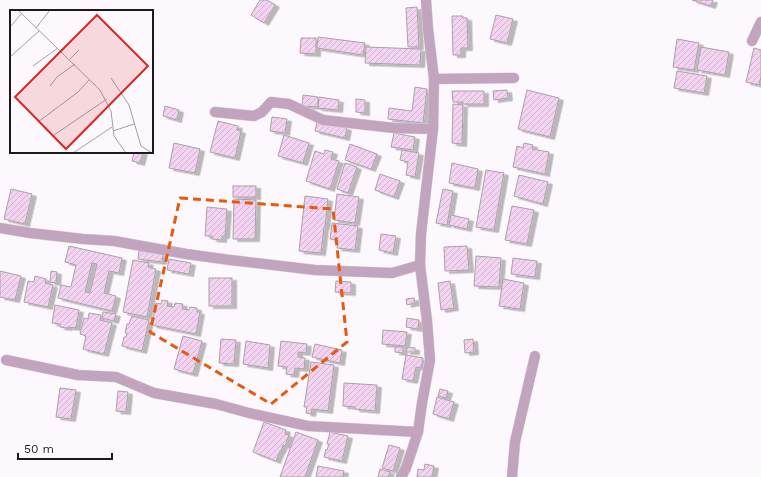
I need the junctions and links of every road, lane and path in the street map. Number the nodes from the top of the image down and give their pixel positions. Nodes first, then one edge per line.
1 (426, 0) edge
2 (761, 22) edge
3 (752, 41) dead end
4 (514, 78) dead end
5 (434, 79) junction
6 (215, 112) dead end
7 (433, 129) junction
8 (0, 228) edge
9 (420, 265) junction
10 (535, 356) dead end
11 (6, 360) dead end
12 (418, 432) junction
13 (401, 477) edge
14 (512, 477) edge

1 - 5 street
2 - 3 street
4 - 5 street
5 - 7 street
6 - 7 street
7 - 9 street
8 - 9 street
9 - 12 street
10 - 14 street
11 - 12 street
12 - 13 street

